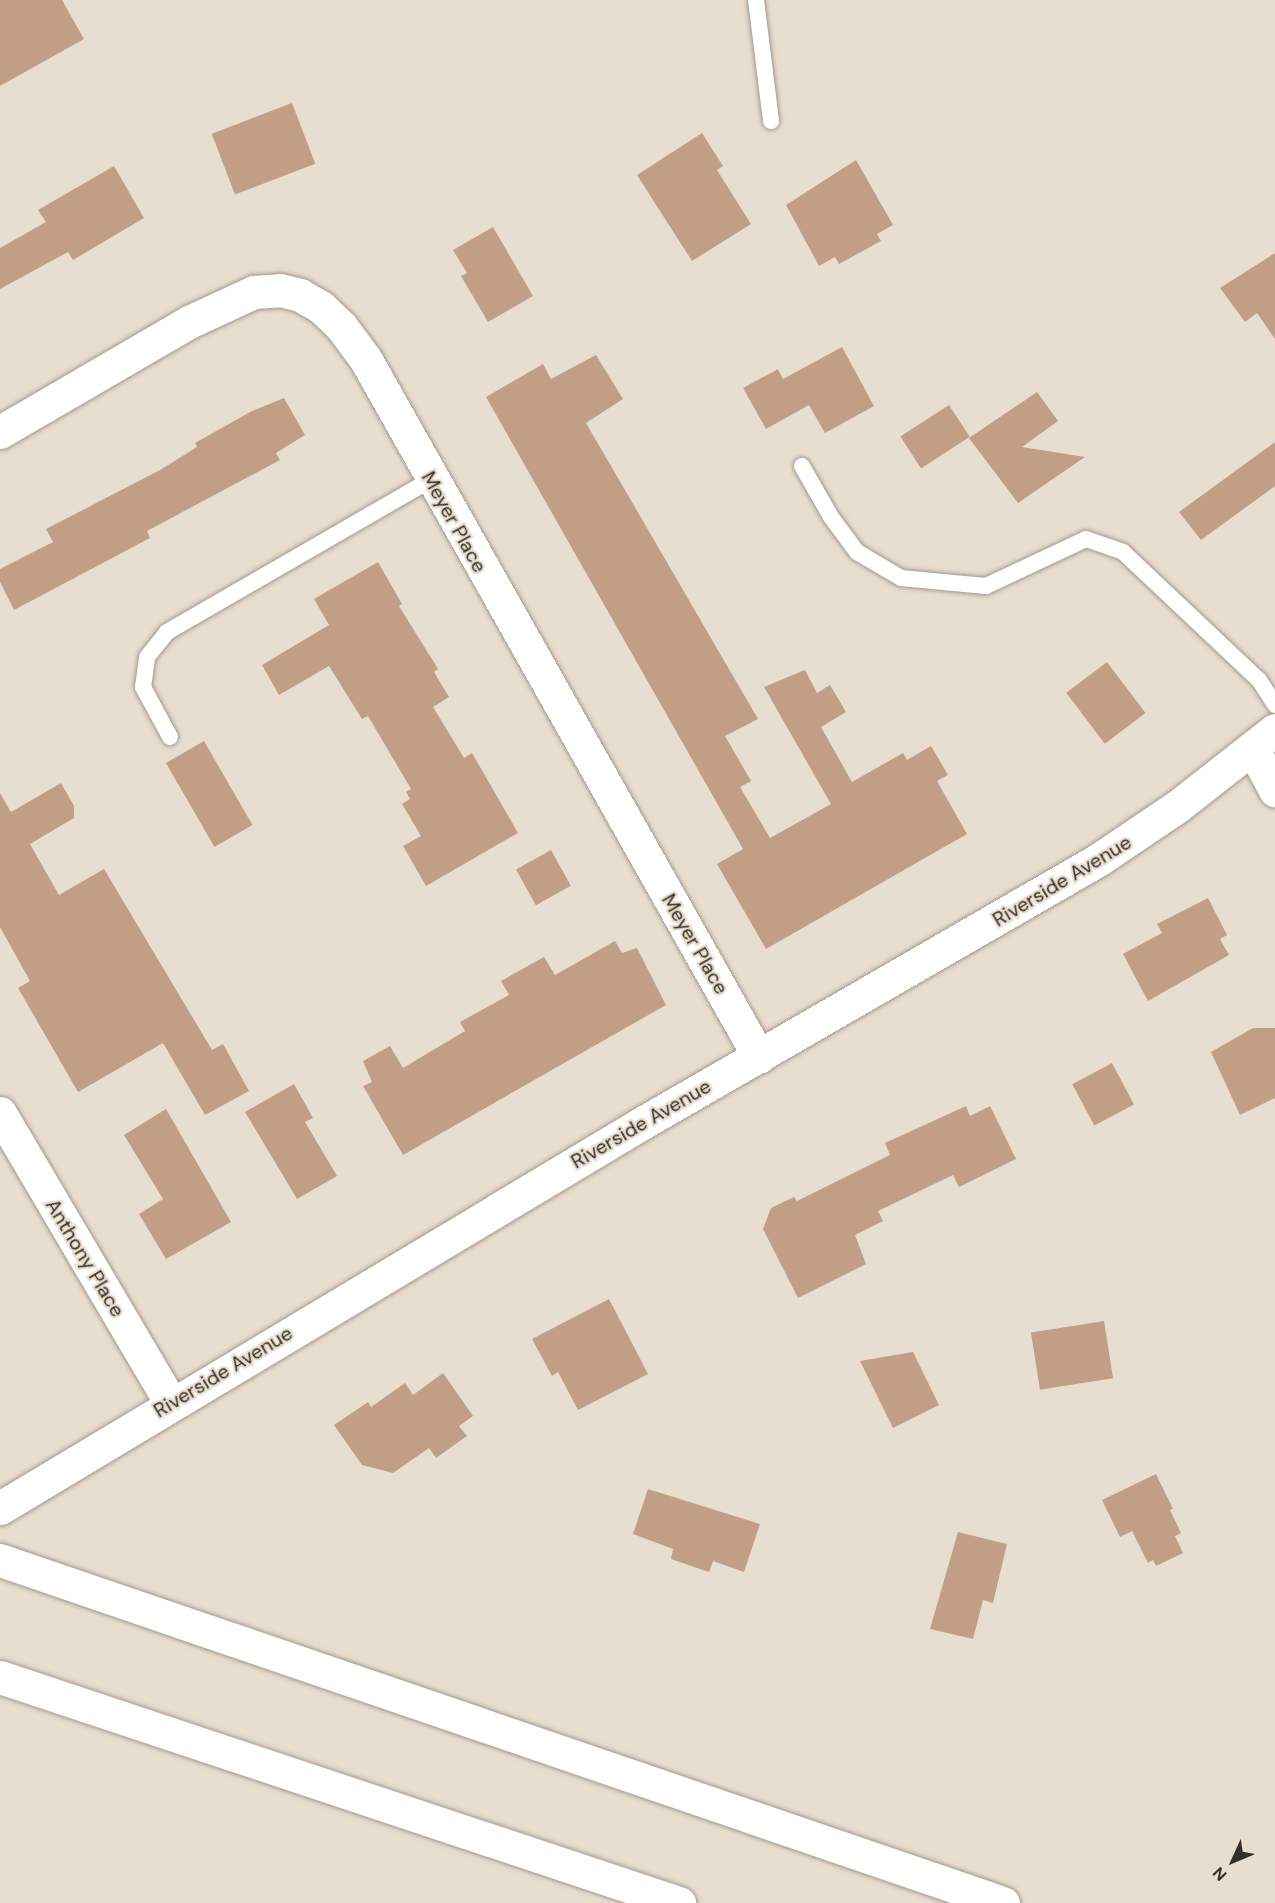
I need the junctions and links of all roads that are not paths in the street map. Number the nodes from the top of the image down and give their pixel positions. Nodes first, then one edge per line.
1 (756, 0) edge
2 (771, 121) dead end
3 (0, 432) edge
4 (802, 466) dead end
5 (430, 480) junction
6 (1275, 705) edge
7 (170, 737) dead end
8 (1264, 740) edge
9 (1275, 790) edge
10 (759, 1057) junction
11 (0, 1113) edge
12 (171, 1403) junction
13 (0, 1508) edge
14 (0, 1560) edge
15 (0, 1677) edge
16 (679, 1903) edge
17 (1003, 1903) edge

1 - 2 lane
3 - 5 main road, Meyer Place
4 - 6 lane
5 - 7 lane
5 - 10 main road, Meyer Place
8 - 9 main road
8 - 10 main road, Riverside Avenue
10 - 12 main road, Riverside Avenue
11 - 12 main road, Anthony Place
12 - 13 main road, Riverside Avenue
14 - 17 main road
15 - 16 main road

